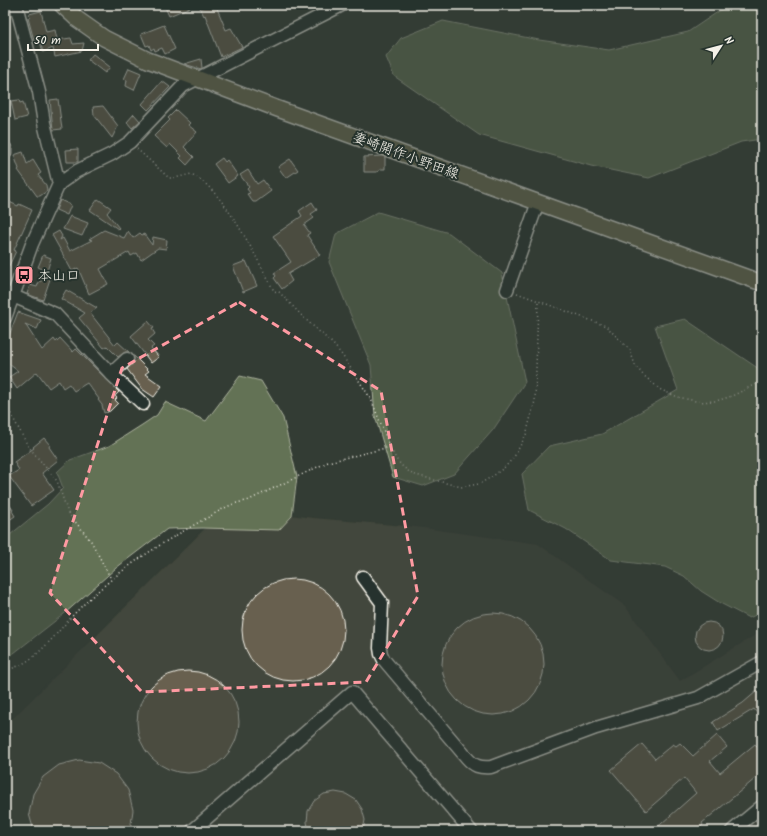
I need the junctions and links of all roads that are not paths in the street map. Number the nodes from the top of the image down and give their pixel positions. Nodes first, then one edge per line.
1 (16, 5) edge
2 (62, 5) edge
3 (342, 5) edge
4 (198, 78) junction
5 (5, 148) edge
6 (5, 153) edge
7 (59, 184) junction
8 (538, 202) junction
9 (762, 283) edge
10 (507, 290) road end
11 (9, 294) edge
12 (5, 318) edge
13 (127, 359) dead end
14 (111, 374) junction
15 (143, 404) dead end
16 (363, 577) dead end
17 (762, 662) edge
18 (762, 806) edge
19 (192, 831) edge
20 (471, 831) edge
21 (732, 831) edge

1 - 7 street
2 - 4 main road, 妻崎開作小野田線
3 - 4 street
4 - 7 street
4 - 8 main road, 妻崎開作小野田線
5 - 6 street
7 - 11 street
8 - 9 main road, 妻崎開作小野田線
8 - 10 street
11 - 12 street
11 - 14 street
13 - 14 street
14 - 15 street
16 - 17 street
18 - 21 street
19 - 20 street

